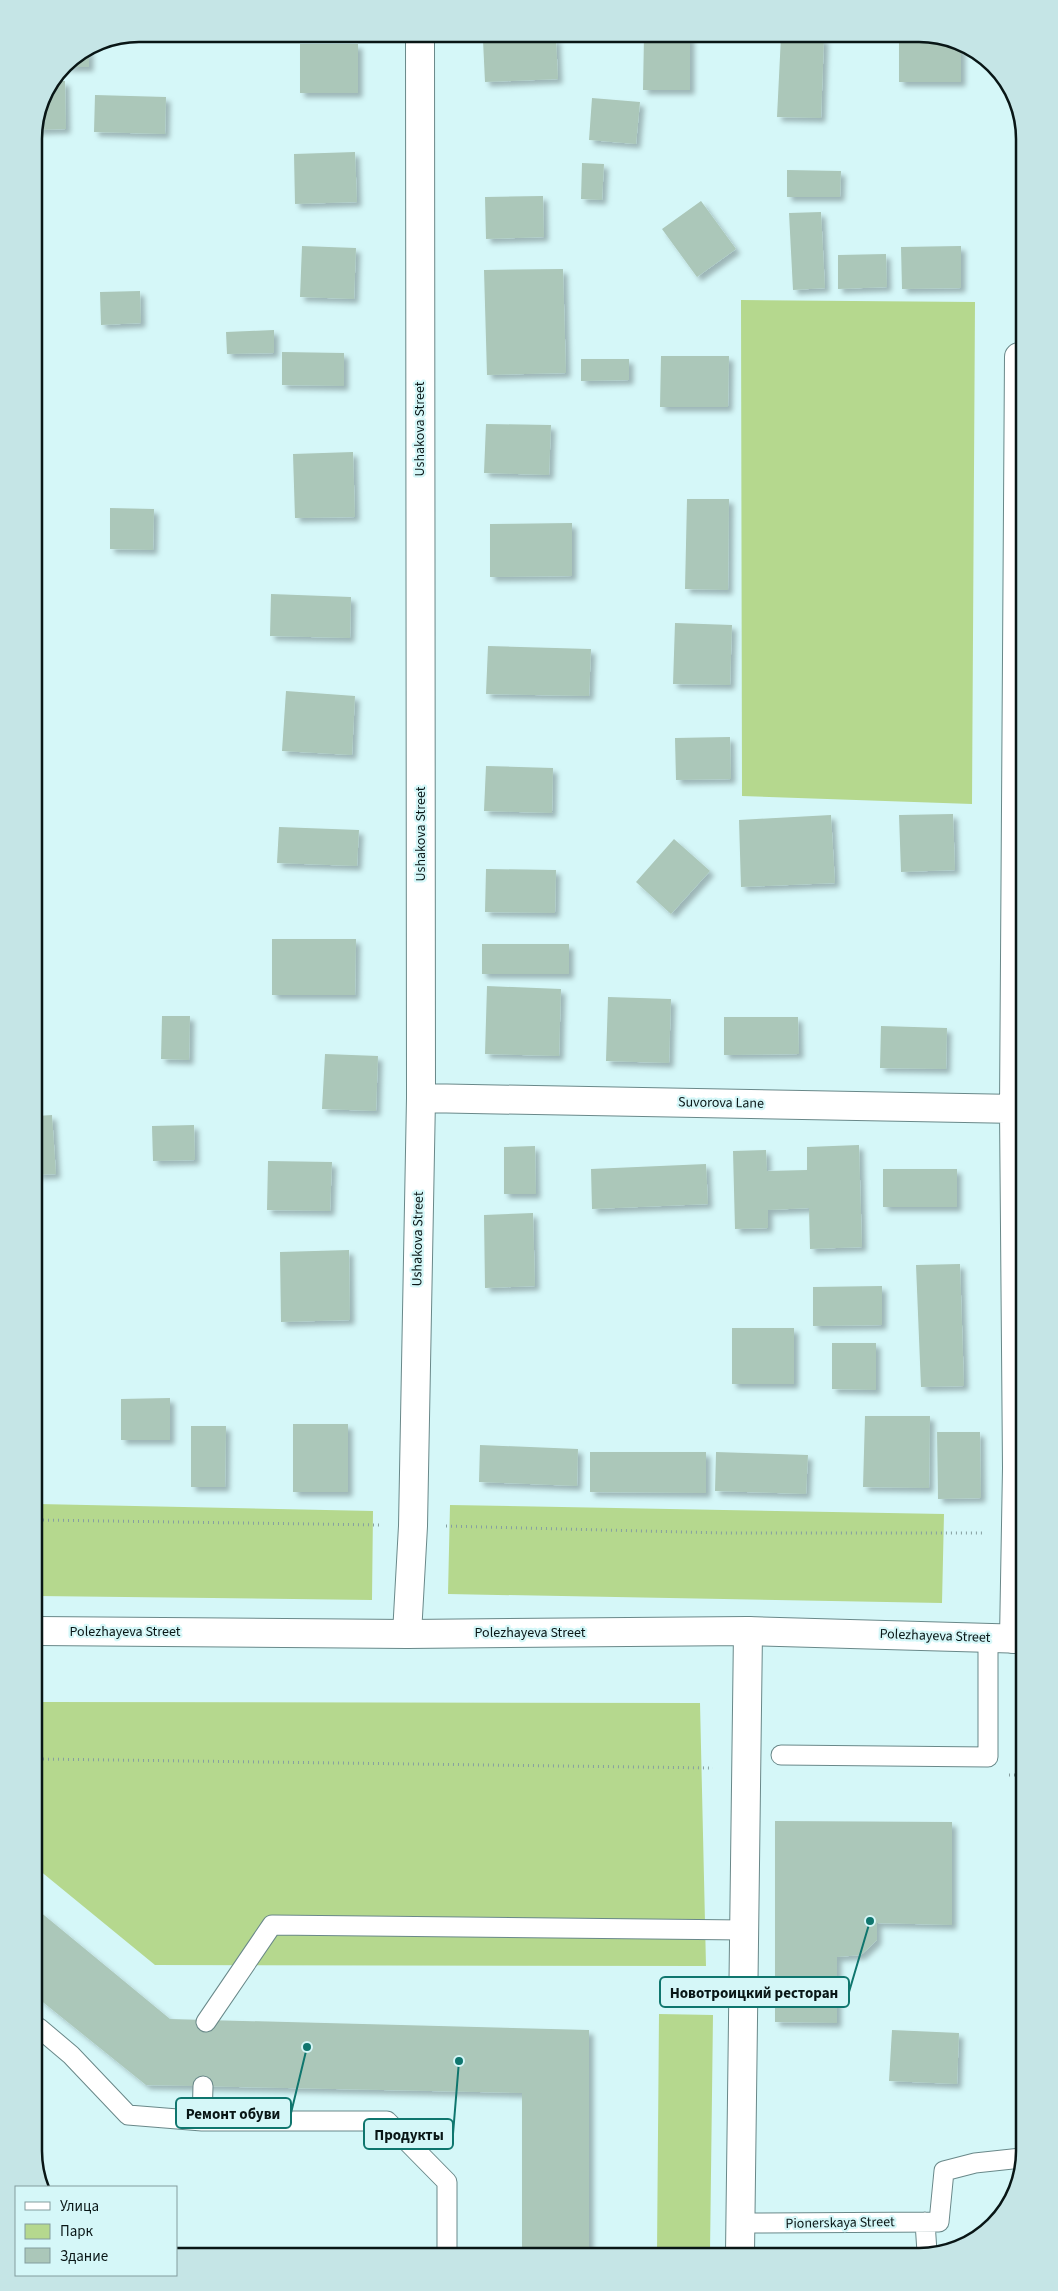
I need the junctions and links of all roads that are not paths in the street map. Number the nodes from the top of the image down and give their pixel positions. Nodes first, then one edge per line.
1 (420, 42) edge
2 (421, 1098) junction
3 (1016, 1109) edge
4 (1016, 1458) edge
5 (42, 1631) edge
6 (748, 1631) junction
7 (407, 1634) junction
8 (1008, 1638) edge
9 (781, 1755) dead end
10 (744, 1930) junction
11 (206, 2022) dead end
12 (42, 2031) edge
13 (203, 2086) dead end
14 (202, 2121) junction
15 (1015, 2159) edge
16 (932, 2222) junction
17 (741, 2223) junction
18 (447, 2248) edge
19 (740, 2248) edge
20 (928, 2248) edge

1 - 2 street, Ushakova Street
2 - 3 street, Suvorova Lane
2 - 7 street, Ushakova Street
4 - 8 street
5 - 7 street, Polezhayeva Street
6 - 7 street, Polezhayeva Street
6 - 8 street, Polezhayeva Street
6 - 10 street
8 - 9 lane
10 - 11 lane
10 - 17 street
12 - 14 lane
13 - 14 lane
14 - 18 lane
15 - 16 lane
16 - 17 lane, Pionerskaya Street
16 - 20 lane
17 - 19 street

